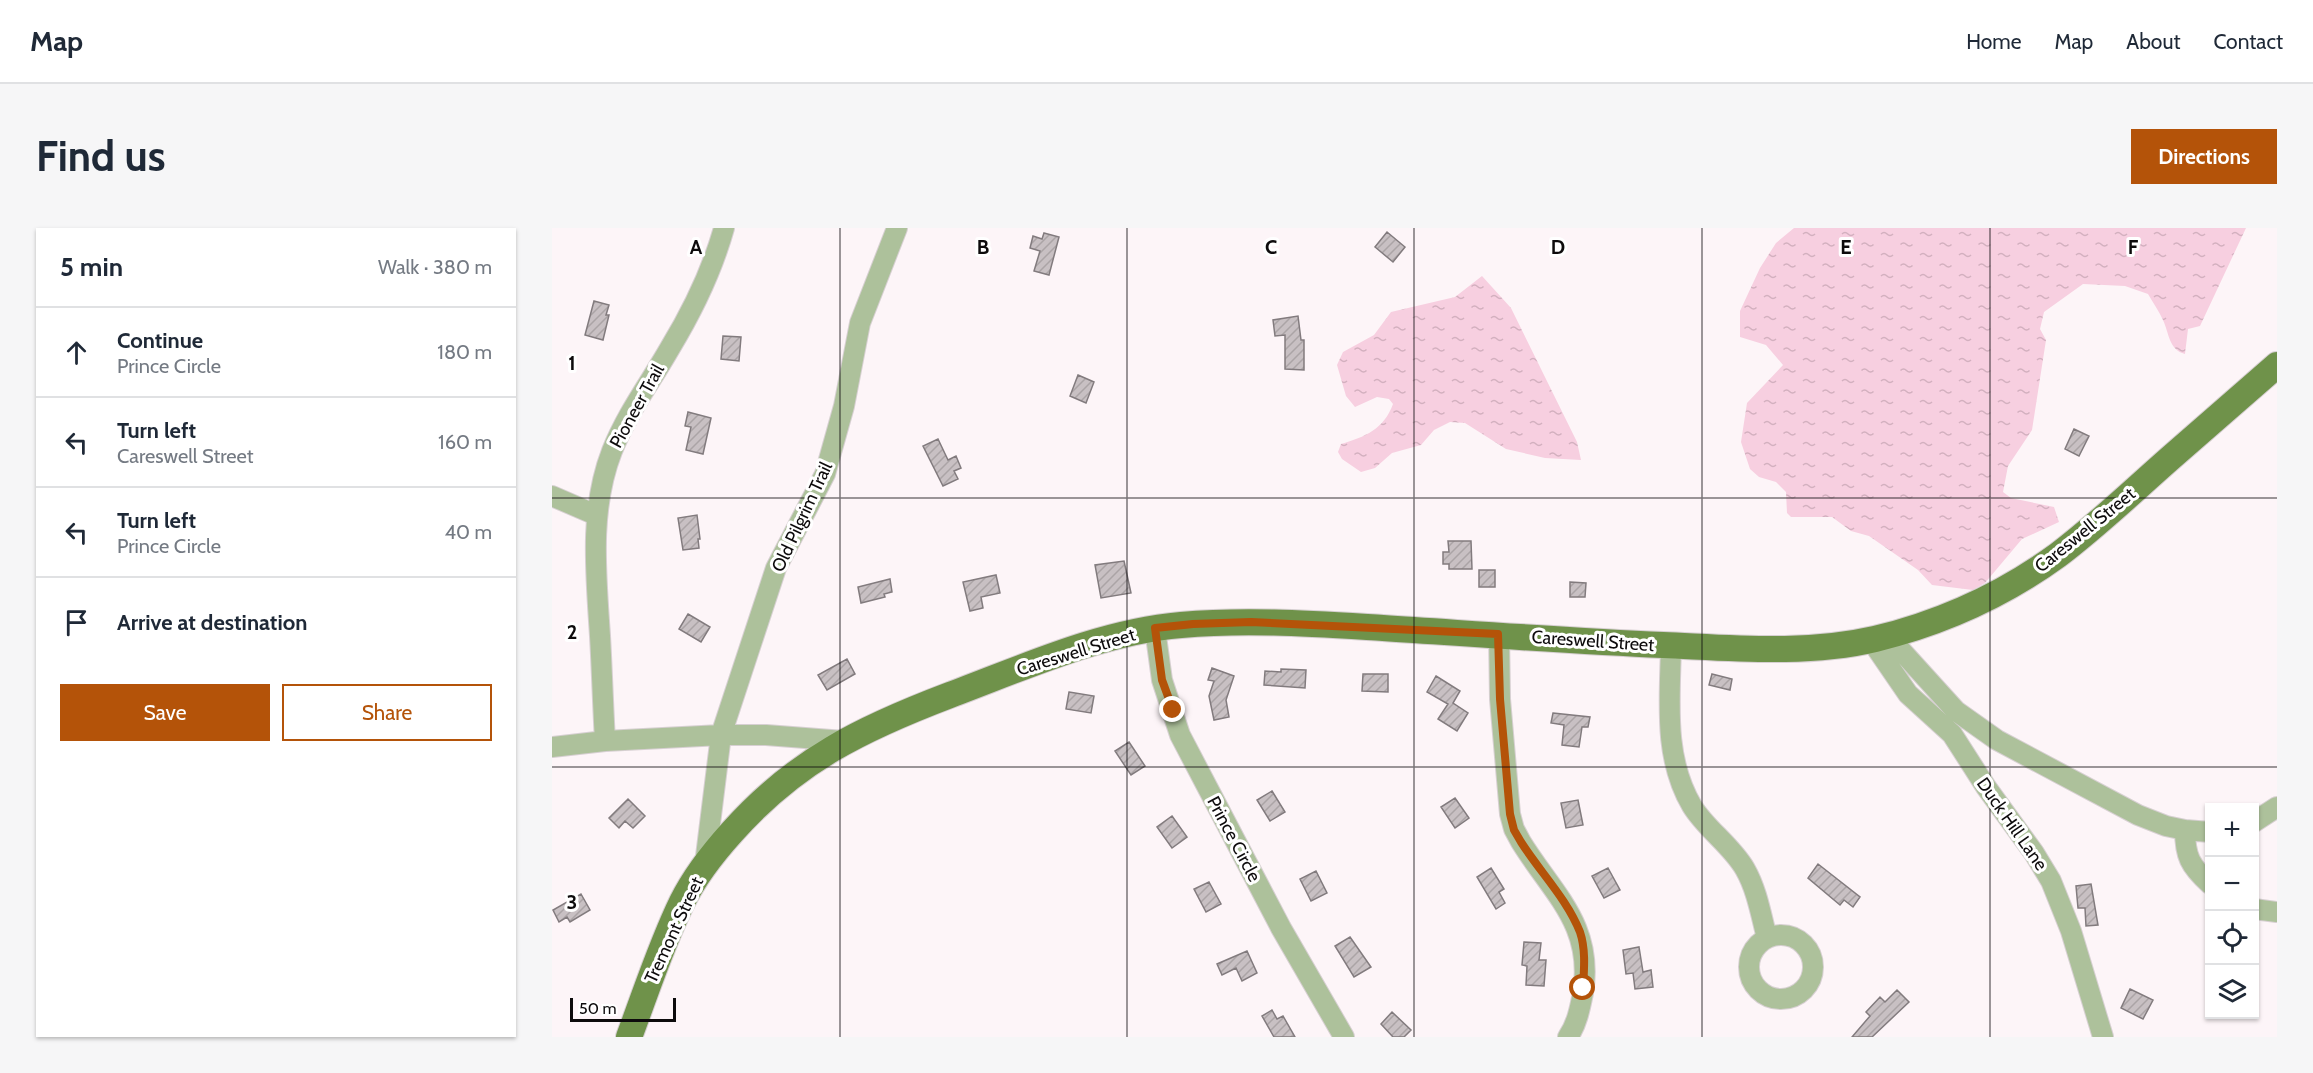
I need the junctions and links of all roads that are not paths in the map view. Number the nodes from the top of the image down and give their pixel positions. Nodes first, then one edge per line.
1 (724, 228) edge
2 (897, 228) edge
3 (2277, 365) edge
4 (552, 496) edge
5 (596, 515) junction
6 (1155, 628) junction
7 (1498, 634) junction
8 (1879, 637) junction
9 (1671, 645) junction
10 (721, 735) junction
11 (604, 741) junction
12 (844, 741) junction
13 (552, 747) edge
14 (2277, 807) edge
15 (2259, 819) edge
16 (2185, 830) junction
17 (2205, 832) edge
18 (705, 864) junction
19 (2205, 879) edge
20 (2259, 910) edge
21 (2277, 912) edge
22 (1767, 938) dead end
23 (629, 1037) edge
24 (1344, 1037) edge
25 (1568, 1037) edge
26 (2103, 1037) edge

1 - 5 street, Pioneer Trail
2 - 10 street, Old Pilgrim Trail
3 - 8 main road, Careswell Street
4 - 5 street
5 - 11 street, Pioneer Trail
6 - 7 main road, Careswell Street
6 - 12 main road, Careswell Street
6 - 24 street, Prince Circle
7 - 9 main road, Careswell Street
7 - 25 street
8 - 9 main road, Careswell Street
8 - 16 street
8 - 26 street, Duck Hill Lane
9 - 22 street
10 - 11 street
10 - 12 street
10 - 18 street, Old Pilgrim Trail
11 - 13 street
12 - 18 main road, Tremont Street
14 - 15 street
16 - 17 street
16 - 19 street
18 - 23 main road, Tremont Street
20 - 21 street

